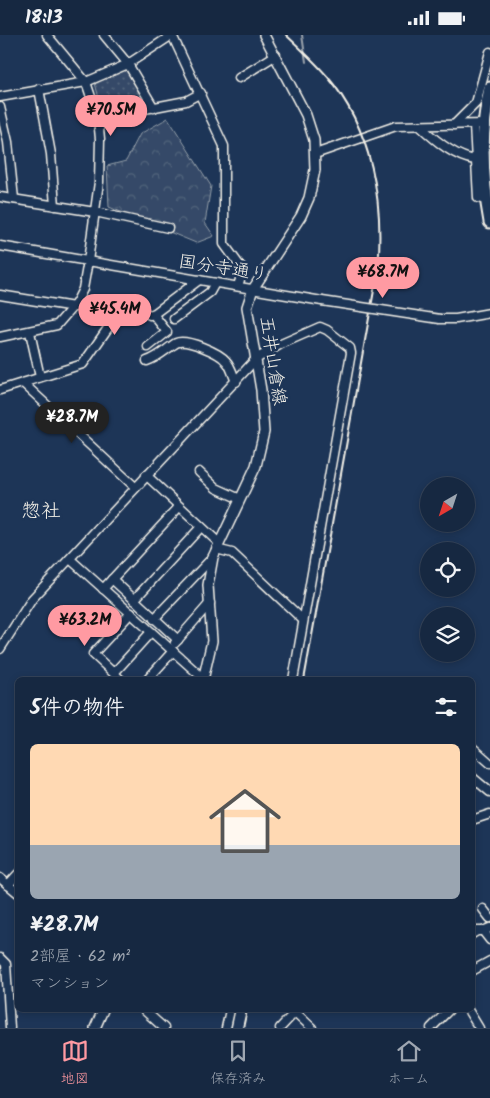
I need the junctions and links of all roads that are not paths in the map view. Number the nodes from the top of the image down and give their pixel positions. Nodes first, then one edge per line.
1 (46, 35) edge
2 (104, 35) edge
3 (172, 35) edge
4 (264, 35) edge
5 (490, 51) edge
6 (276, 55) junction
7 (128, 64) junction
8 (239, 78) dead end
9 (86, 82) junction
10 (490, 88) edge
11 (39, 89) junction
12 (201, 93) junction
13 (0, 97) edge
14 (0, 107) edge
15 (154, 108) junction
16 (98, 118) junction
17 (454, 125) junction
18 (479, 125) junction
19 (421, 127) junction
20 (315, 153) junction
21 (475, 160) junction
22 (0, 197) edge
23 (14, 199) junction
24 (486, 200) junction
25 (54, 206) junction
26 (95, 212) junction
27 (490, 223) edge
28 (168, 228) dead end
29 (0, 246) edge
30 (88, 261) junction
31 (200, 280) junction
32 (215, 283) junction
33 (238, 286) junction
34 (253, 289) junction
35 (0, 295) edge
36 (75, 305) junction
37 (490, 313) edge
38 (117, 315) junction
39 (152, 315) junction
40 (174, 319) dead end
41 (30, 331) junction
42 (0, 337) edge
43 (148, 347) dead end
44 (256, 359) junction
45 (147, 361) dead end
46 (40, 377) junction
47 (236, 382) junction
48 (23, 383) junction
49 (0, 390) edge
50 (200, 472) dead end
51 (146, 475) junction
52 (135, 487) junction
53 (240, 499) junction
54 (179, 507) junction
55 (201, 527) junction
56 (216, 549) junction
57 (70, 559) junction
58 (112, 579) junction
59 (103, 589) junction
60 (134, 600) junction
61 (210, 603) junction
62 (131, 613) junction
63 (154, 619) junction
64 (303, 620) junction
65 (151, 632) junction
66 (178, 640) junction
67 (0, 649) edge
68 (172, 650) junction
69 (114, 673) junction
70 (118, 677) edge
71 (149, 677) edge
72 (201, 677) edge
73 (203, 677) edge
74 (294, 677) edge
75 (475, 752) edge
76 (490, 763) edge
77 (475, 780) edge
78 (490, 792) edge
79 (490, 814) edge
80 (475, 819) edge
81 (0, 878) edge
82 (15, 878) edge
83 (8, 885) junction
84 (15, 891) edge
85 (483, 909) dead end
86 (490, 919) edge
87 (487, 929) edge
88 (475, 932) edge
89 (490, 941) edge
90 (0, 958) edge
91 (490, 961) edge
92 (475, 969) edge
93 (102, 1012) edge
94 (146, 1012) edge
95 (230, 1012) edge
96 (295, 1012) edge
97 (297, 1012) edge
98 (447, 1012) edge
99 (469, 1012) edge
100 (10, 1028) edge
101 (95, 1028) edge
102 (164, 1028) edge
103 (226, 1028) edge
104 (280, 1028) edge
105 (312, 1028) edge
106 (431, 1028) edge
107 (479, 1028) edge

1 - 9 street
2 - 7 street
3 - 7 street
3 - 12 street
4 - 6 main road, 五井山倉線
5 - 17 street
6 - 8 street
6 - 20 main road, 五井山倉線
7 - 9 street
7 - 15 street
9 - 11 street
9 - 16 street
10 - 18 highway
11 - 13 street
11 - 25 street
12 - 15 street
12 - 33 street
14 - 23 street
15 - 16 street
16 - 26 street
17 - 18 street
17 - 19 street
18 - 21 street
18 - 24 highway
19 - 20 street
19 - 21 street
20 - 34 main road, 五井山倉線
21 - 24 street
22 - 23 street
23 - 25 street
24 - 27 highway
25 - 26 street
26 - 28 street
26 - 30 street
29 - 30 street, 国分寺通り
30 - 31 street, 国分寺通り
30 - 36 street
31 - 32 street, 国分寺通り
31 - 39 street
32 - 33 street, 国分寺通り
32 - 40 street
33 - 34 street, 国分寺通り
34 - 37 street, 国分寺通り, bridge
34 - 44 main road, 五井山倉線
35 - 36 street
36 - 38 street
36 - 41 street
38 - 39 street
38 - 46 street
39 - 43 street
41 - 42 street
41 - 46 street
44 - 47 street
44 - 53 main road, 五井山倉線
44 - 64 street
45 - 47 street
46 - 48 street
47 - 51 street
48 - 49 street
48 - 52 street
50 - 53 street
51 - 52 street
51 - 54 street
52 - 57 street
53 - 56 main road, 五井山倉線
54 - 55 street
54 - 58 street
55 - 56 street
55 - 60 street
56 - 61 main road, 五井山倉線
56 - 63 street
56 - 64 street
57 - 59 street
57 - 67 street
58 - 59 street
58 - 60 street
59 - 62 street
60 - 63 street
61 - 66 street
61 - 73 main road, 五井山倉線
62 - 65 street
62 - 69 street
63 - 66 street
64 - 74 street
65 - 68 street
65 - 69 street
66 - 68 street
68 - 71 street
68 - 72 street
69 - 70 street
75 - 76 street
77 - 78 street
79 - 80 street
81 - 83 street
82 - 83 street
83 - 84 street
85 - 86 street
87 - 88 street
87 - 89 street
90 - 100 street
91 - 92 street
93 - 101 main road
94 - 102 street
95 - 103 street
96 - 104 street
97 - 105 street
98 - 106 street
99 - 107 street

